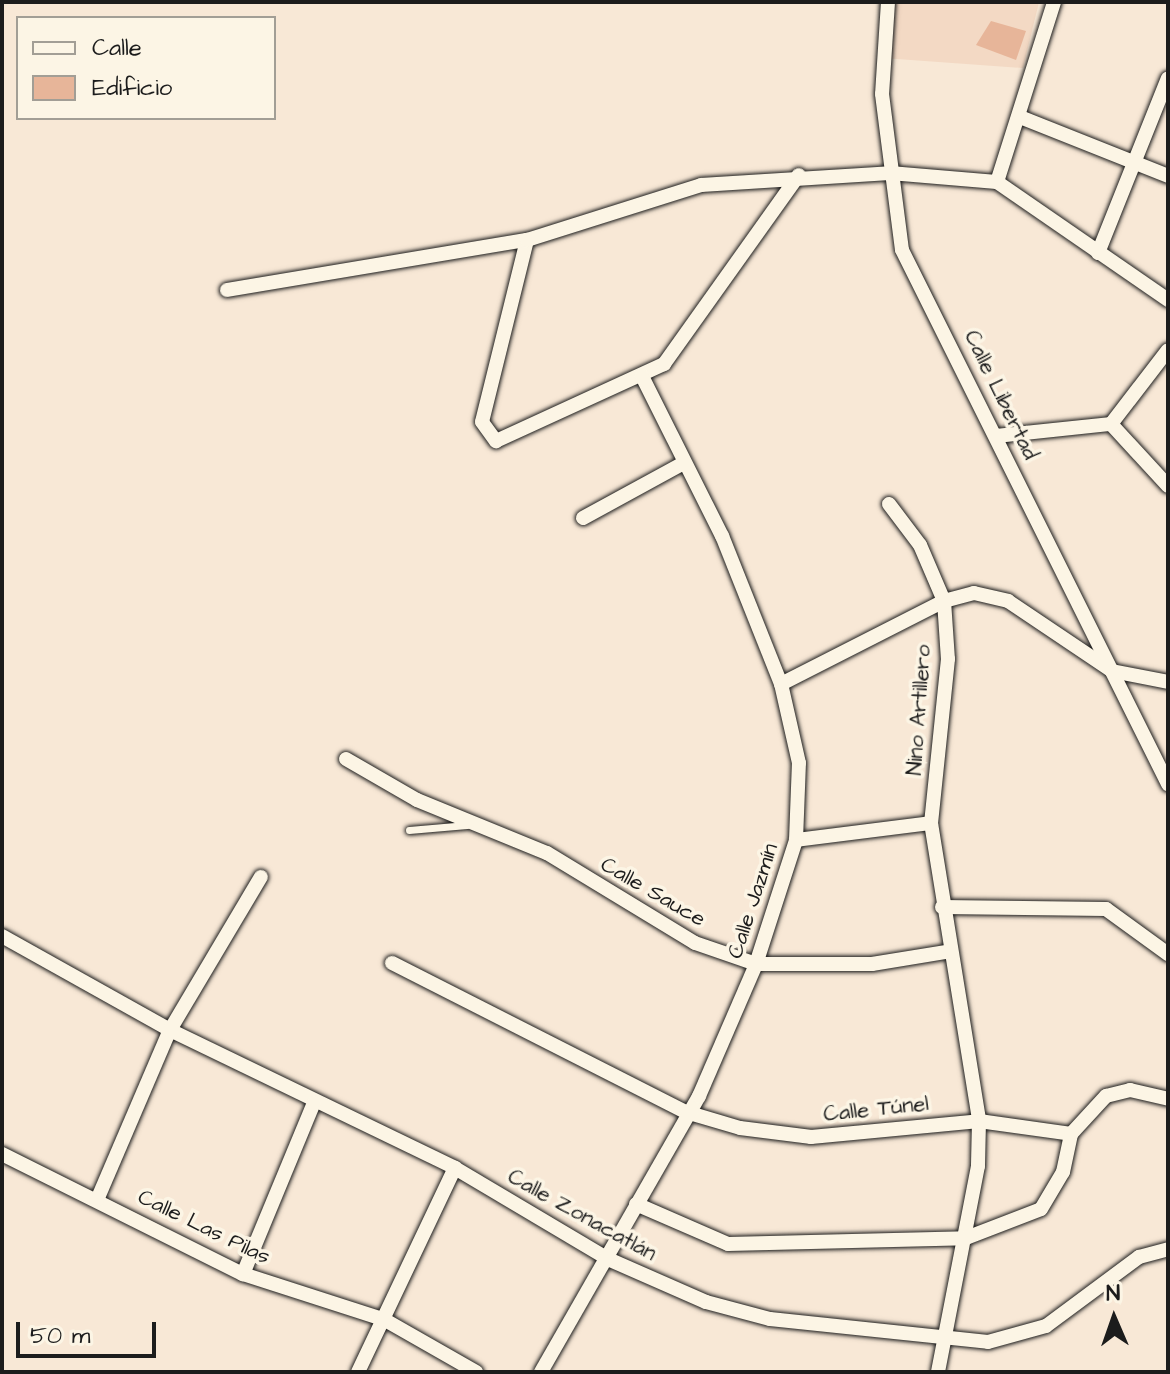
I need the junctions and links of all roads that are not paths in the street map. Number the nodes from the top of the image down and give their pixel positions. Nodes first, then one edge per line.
1 (888, 2) edge
2 (1054, 2) edge
3 (1168, 78) edge
4 (1020, 117) junction
5 (1137, 166) junction
6 (890, 173) junction
7 (804, 174) junction
8 (1168, 176) edge
9 (997, 182) junction
10 (527, 240) junction
11 (1098, 253) junction
12 (227, 290) dead end
13 (1168, 300) edge
14 (1168, 350) edge
15 (642, 376) junction
16 (1111, 424) junction
17 (996, 436) junction
18 (684, 463) junction
19 (1168, 486) edge
20 (889, 504) dead end
21 (583, 518) dead end
22 (944, 601) junction
23 (1112, 671) junction
24 (1168, 682) edge
25 (781, 684) junction
26 (346, 759) dead end
27 (1168, 784) edge
28 (931, 823) junction
29 (487, 824) junction
30 (409, 830) dead end
31 (796, 840) junction
32 (261, 877) dead end
33 (942, 907) junction
34 (2, 936) edge
35 (951, 951) junction
36 (1168, 954) edge
37 (392, 963) dead end
38 (756, 964) junction
39 (170, 1030) junction
40 (1168, 1099) edge
41 (314, 1103) junction
42 (686, 1112) junction
43 (979, 1121) junction
44 (1071, 1134) junction
45 (2, 1154) edge
46 (455, 1168) junction
47 (97, 1200) junction
48 (636, 1204) junction
49 (966, 1238) junction
50 (1168, 1249) edge
51 (608, 1259) junction
52 (243, 1274) junction
53 (385, 1320) junction
54 (944, 1336) junction
55 (358, 1372) edge
56 (476, 1372) edge
57 (541, 1372) edge
58 (938, 1372) edge

1 - 6 street, Calle Libertad
2 - 4 street
3 - 5 street
4 - 5 street
4 - 9 street
5 - 8 street
5 - 11 street
6 - 7 street
6 - 9 street
6 - 17 street, Calle Libertad
7 - 10 street
7 - 15 street
9 - 11 street
10 - 12 street
10 - 15 street
11 - 13 street
14 - 16 street
15 - 18 street, Calle Jazmín
16 - 17 street
16 - 19 street
17 - 23 street, Calle Libertad
18 - 21 street
18 - 25 street, Calle Jazmín
20 - 22 street, Nino Artillero
22 - 23 street
22 - 25 street
22 - 28 street, Nino Artillero
23 - 24 street
23 - 27 street, Calle Libertad
25 - 31 street, Calle Jazmín
26 - 29 street, Calle Sauce
28 - 31 street
28 - 33 street, Nino Artillero
29 - 30 lane
29 - 38 street, Calle Sauce
31 - 38 street, Calle Jazmín
32 - 39 street
33 - 35 street, Nino Artillero
33 - 36 street
34 - 39 street, Calle Zonacatlán
35 - 38 street, Calle Sauce
35 - 43 street, Nino Artillero
37 - 42 street, Calle Túnel
38 - 42 street, Calle Jazmín
39 - 41 street, Calle Zonacatlán
39 - 47 street
40 - 44 street
41 - 46 street, Calle Zonacatlán
41 - 52 street
42 - 43 street, Calle Túnel
42 - 48 street, Calle Jazmín
43 - 44 street, Calle Túnel
43 - 49 street, Nino Artillero
44 - 49 street
45 - 47 street, Calle Las Pilas
46 - 51 street, Calle Zonacatlán
46 - 53 street
47 - 52 street, Calle Las Pilas
48 - 49 street
48 - 51 street, Calle Jazmín
49 - 54 street, Nino Artillero
50 - 54 street, Calle Zonacatlán
51 - 54 street, Calle Zonacatlán
51 - 57 street, Calle Jazmín
52 - 53 street, Calle Las Pilas
53 - 55 street
53 - 56 street, Calle Las Pilas
54 - 58 street, Nino Artillero

